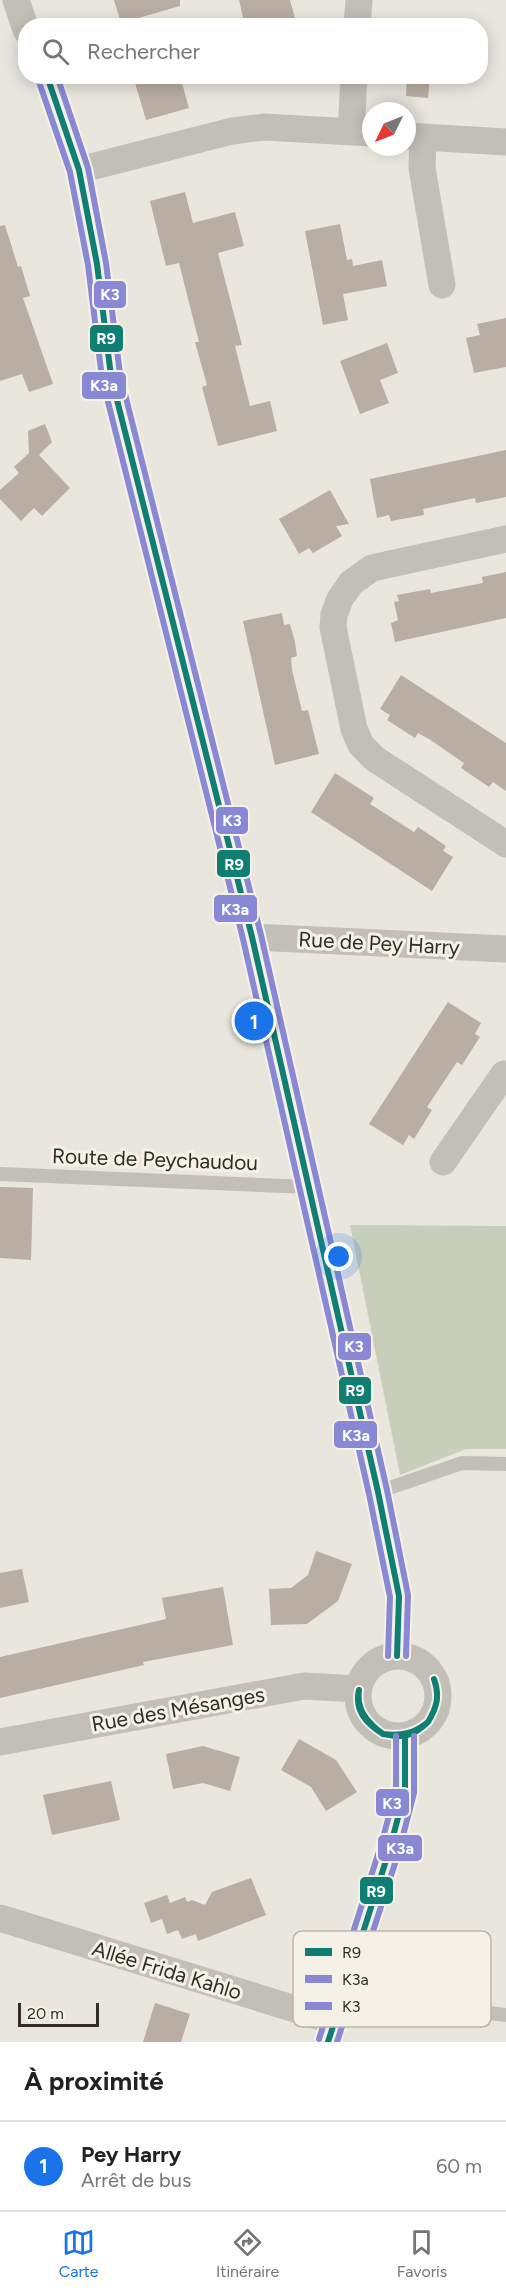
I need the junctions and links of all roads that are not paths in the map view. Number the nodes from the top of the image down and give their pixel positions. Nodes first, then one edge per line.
1 (16, 0) edge
2 (359, 0) edge
3 (22, 18) edge
4 (358, 18) edge
5 (50, 84) edge
6 (355, 84) edge
7 (361, 133) edge
8 (416, 136) edge
9 (416, 141) edge
10 (506, 142) edge
11 (79, 170) junction
12 (442, 285) dead end
13 (506, 539) edge
14 (506, 844) edge
15 (252, 937) junction
16 (506, 949) edge
17 (504, 1074) dead end
18 (496, 1101) edge
19 (443, 1162) dead end
20 (0, 1174) edge
21 (309, 1187) junction
22 (506, 1464) edge
23 (378, 1492) junction
24 (397, 1656) junction
25 (357, 1689) junction
26 (405, 1736) junction
27 (0, 1742) edge
28 (0, 1918) edge
29 (363, 1931) edge
30 (491, 2013) edge
31 (506, 2015) edge
32 (293, 2018) edge

1 - 3 street
2 - 4 street
5 - 11 street
6 - 7 street
7 - 11 street
8 - 10 street
9 - 12 street
11 - 15 street
13 - 14 street
15 - 16 street, Rue de Pey Harry
15 - 21 street
17 - 18 street
18 - 19 street
20 - 21 lane, Route de Peychaudou
21 - 23 street
22 - 23 lane
23 - 24 street
24 - 25 street
24 - 26 street
25 - 26 street
25 - 27 street, Rue des Mésanges
26 - 29 street
28 - 32 street, Allée Frida Kahlo
30 - 31 lane

